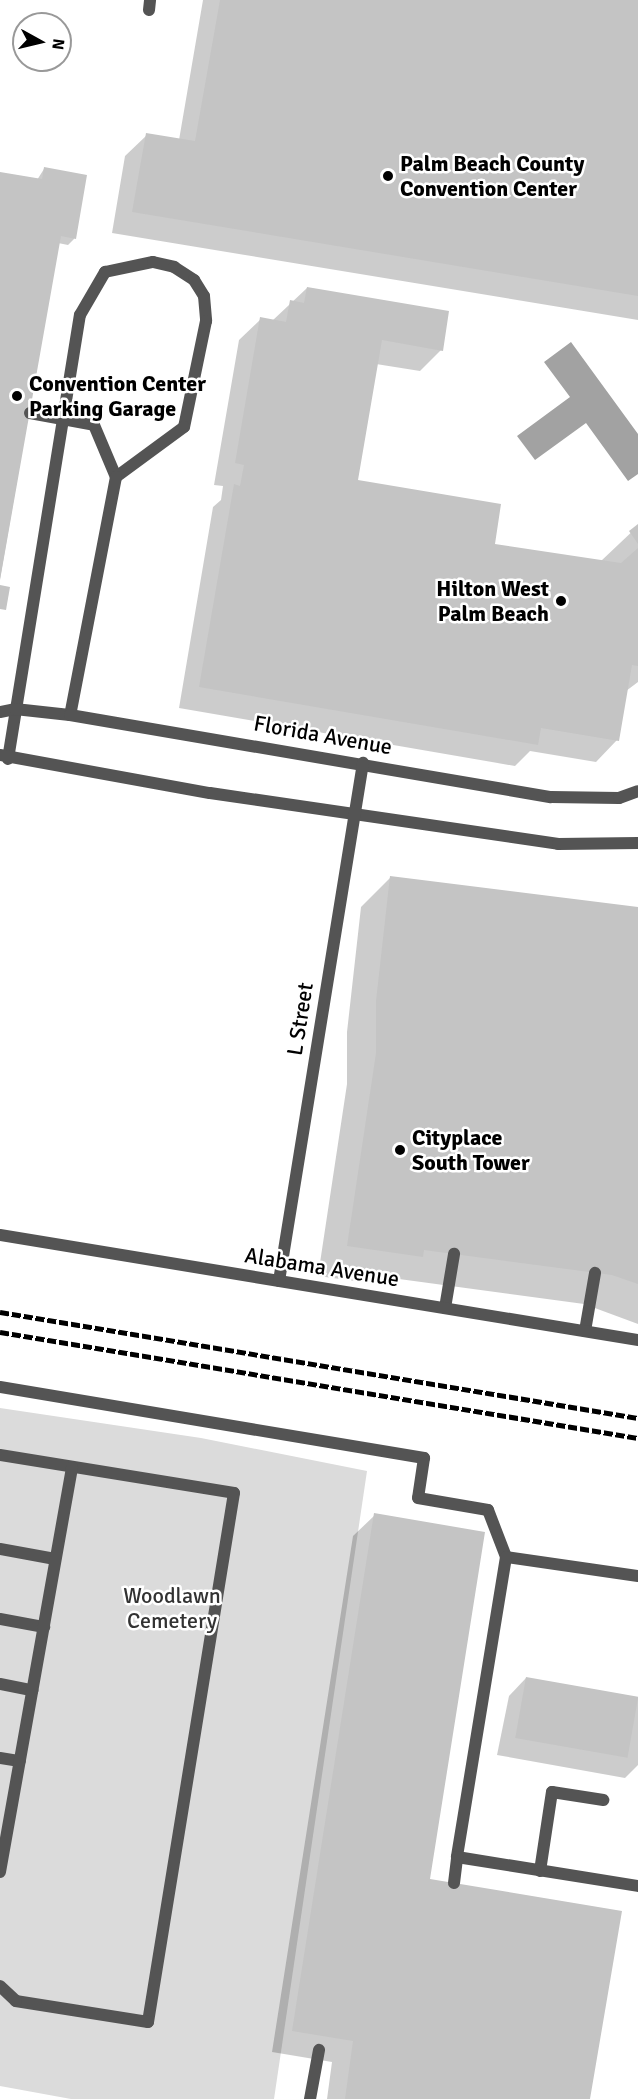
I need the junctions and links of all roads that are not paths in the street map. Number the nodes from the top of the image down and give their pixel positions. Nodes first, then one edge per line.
1 (30, 413) dead end
2 (62, 420) junction
3 (116, 477) junction
4 (15, 709) junction
5 (0, 712) edge
6 (70, 715) junction
7 (4, 757) edge
8 (363, 763) junction
9 (638, 791) edge
10 (354, 813) junction
11 (638, 843) edge
12 (0, 1235) edge
13 (454, 1254) dead end
14 (595, 1273) dead end
15 (279, 1281) junction
16 (445, 1308) junction
17 (585, 1331) junction
18 (638, 1340) edge
19 (0, 1387) edge
20 (0, 1455) edge
21 (72, 1467) junction
22 (0, 1549) edge
23 (506, 1557) junction
24 (56, 1559) junction
25 (638, 1576) edge
26 (0, 1619) edge
27 (44, 1627) junction
28 (0, 1684) edge
29 (32, 1690) junction
30 (0, 1758) edge
31 (20, 1761) junction
32 (603, 1800) dead end
33 (3, 1840) edge
34 (457, 1857) junction
35 (540, 1871) junction
36 (0, 1872) edge
37 (454, 1883) dead end
38 (638, 1886) edge
39 (0, 1986) edge
40 (319, 2050) dead end
41 (310, 2099) edge

1 - 2 street
2 - 3 street
2 - 3 street
2 - 4 street
3 - 6 street
4 - 5 street, Florida Avenue
4 - 6 street, Florida Avenue
4 - 7 street
6 - 8 street, Florida Avenue
7 - 10 street
8 - 9 street, Florida Avenue
8 - 10 street, L Street
10 - 11 street
10 - 15 street, L Street
12 - 15 street, Alabama Avenue
13 - 16 street
14 - 17 street
15 - 16 street, Alabama Avenue
16 - 17 street, Alabama Avenue
17 - 18 street, Alabama Avenue
19 - 23 street
20 - 21 street
21 - 24 street
21 - 39 street
22 - 24 street
23 - 25 street
23 - 34 street
24 - 27 street
26 - 27 street
27 - 29 street
28 - 29 street
29 - 31 street
30 - 31 street
31 - 33 street
32 - 35 street
33 - 36 street
34 - 35 street
34 - 37 street
35 - 38 street
40 - 41 street

